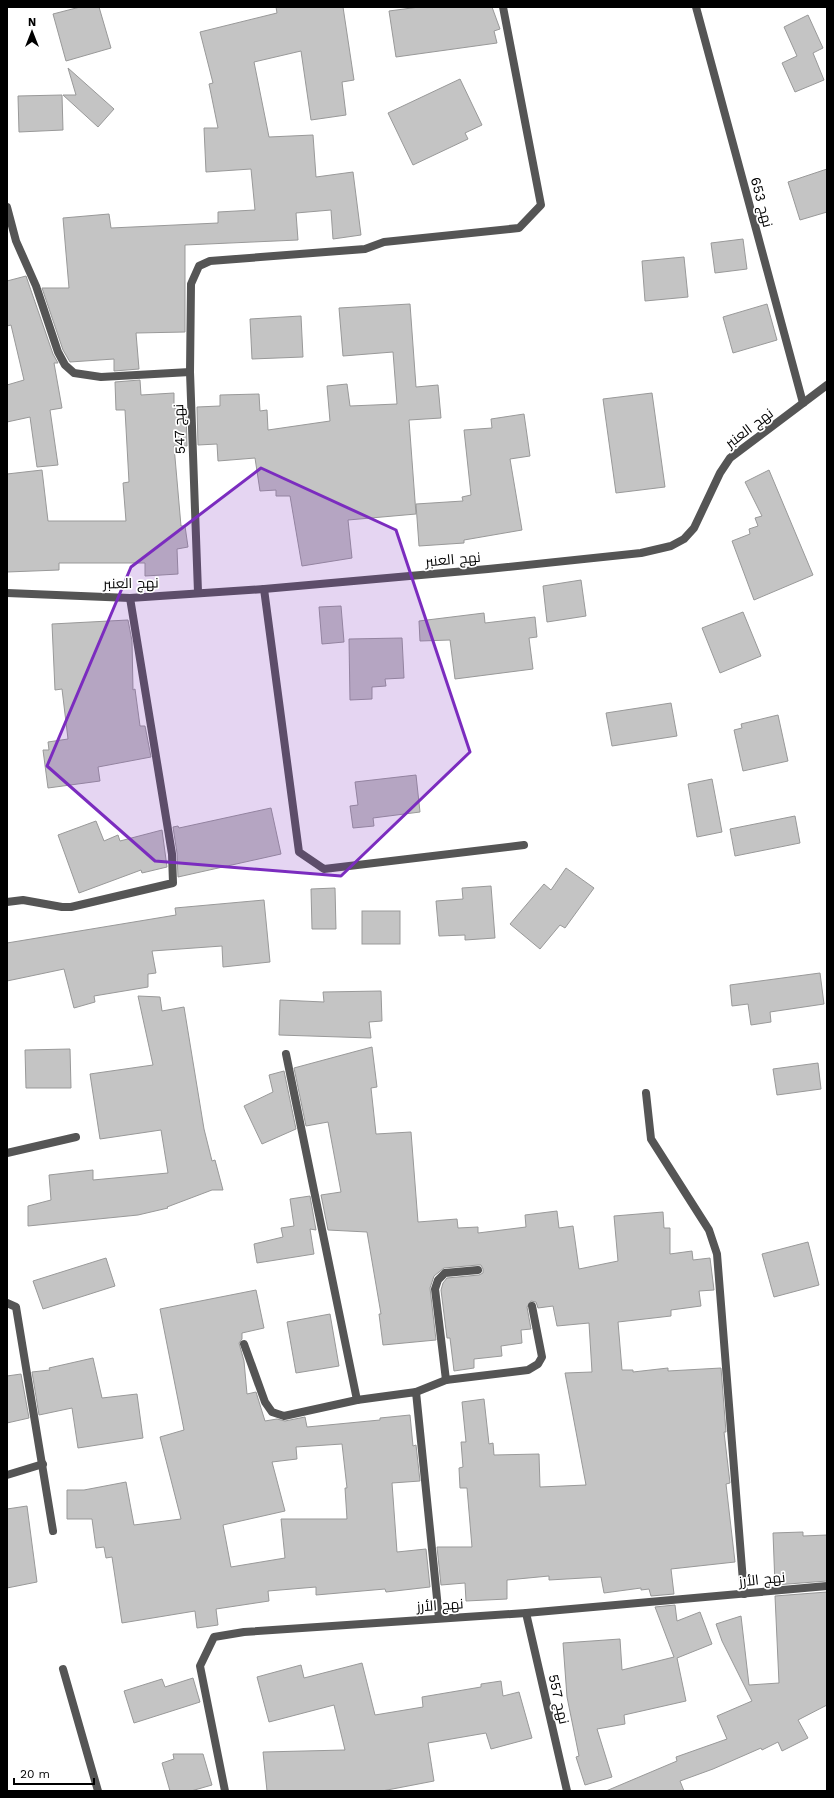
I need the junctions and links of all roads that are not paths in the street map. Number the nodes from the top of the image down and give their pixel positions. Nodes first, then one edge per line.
1 (503, 7) edge
2 (696, 7) edge
3 (7, 207) edge
4 (190, 372) junction
5 (827, 385) edge
6 (803, 404) junction
7 (264, 589) junction
8 (198, 592) junction
9 (7, 593) edge
10 (130, 598) junction
11 (524, 845) dead end
12 (7, 902) edge
13 (286, 1054) dead end
14 (646, 1093) dead end
15 (76, 1137) dead end
16 (7, 1153) edge
17 (478, 1270) dead end
18 (7, 1303) edge
19 (532, 1306) dead end
20 (244, 1344) dead end
21 (446, 1380) junction
22 (416, 1392) junction
23 (357, 1400) junction
24 (43, 1464) junction
25 (7, 1475) edge
26 (53, 1531) dead end
27 (827, 1586) edge
28 (744, 1594) junction
29 (526, 1613) junction
30 (439, 1618) junction
31 (63, 1669) dead end
32 (98, 1791) edge
33 (225, 1791) edge
34 (567, 1791) edge

1 - 4 street, نهج 547
2 - 6 street, نهج 653
3 - 4 street
4 - 8 street, نهج 547
5 - 6 street, نهج العنبر
6 - 7 street, نهج العنبر
7 - 8 street, نهج العنبر
7 - 11 street
8 - 10 street, نهج العنبر
9 - 10 street, نهج العنبر
10 - 12 street
13 - 23 street
14 - 28 street
15 - 16 street
17 - 21 street
18 - 24 street
19 - 21 street
20 - 23 street
21 - 22 street
22 - 23 street
22 - 30 street
24 - 25 street
24 - 26 street
27 - 28 street, نهج الأرز
28 - 29 street, نهج الأرز
29 - 30 street, نهج الأرز
29 - 34 street, نهج 557
30 - 33 street, نهج الأرز
31 - 32 street

